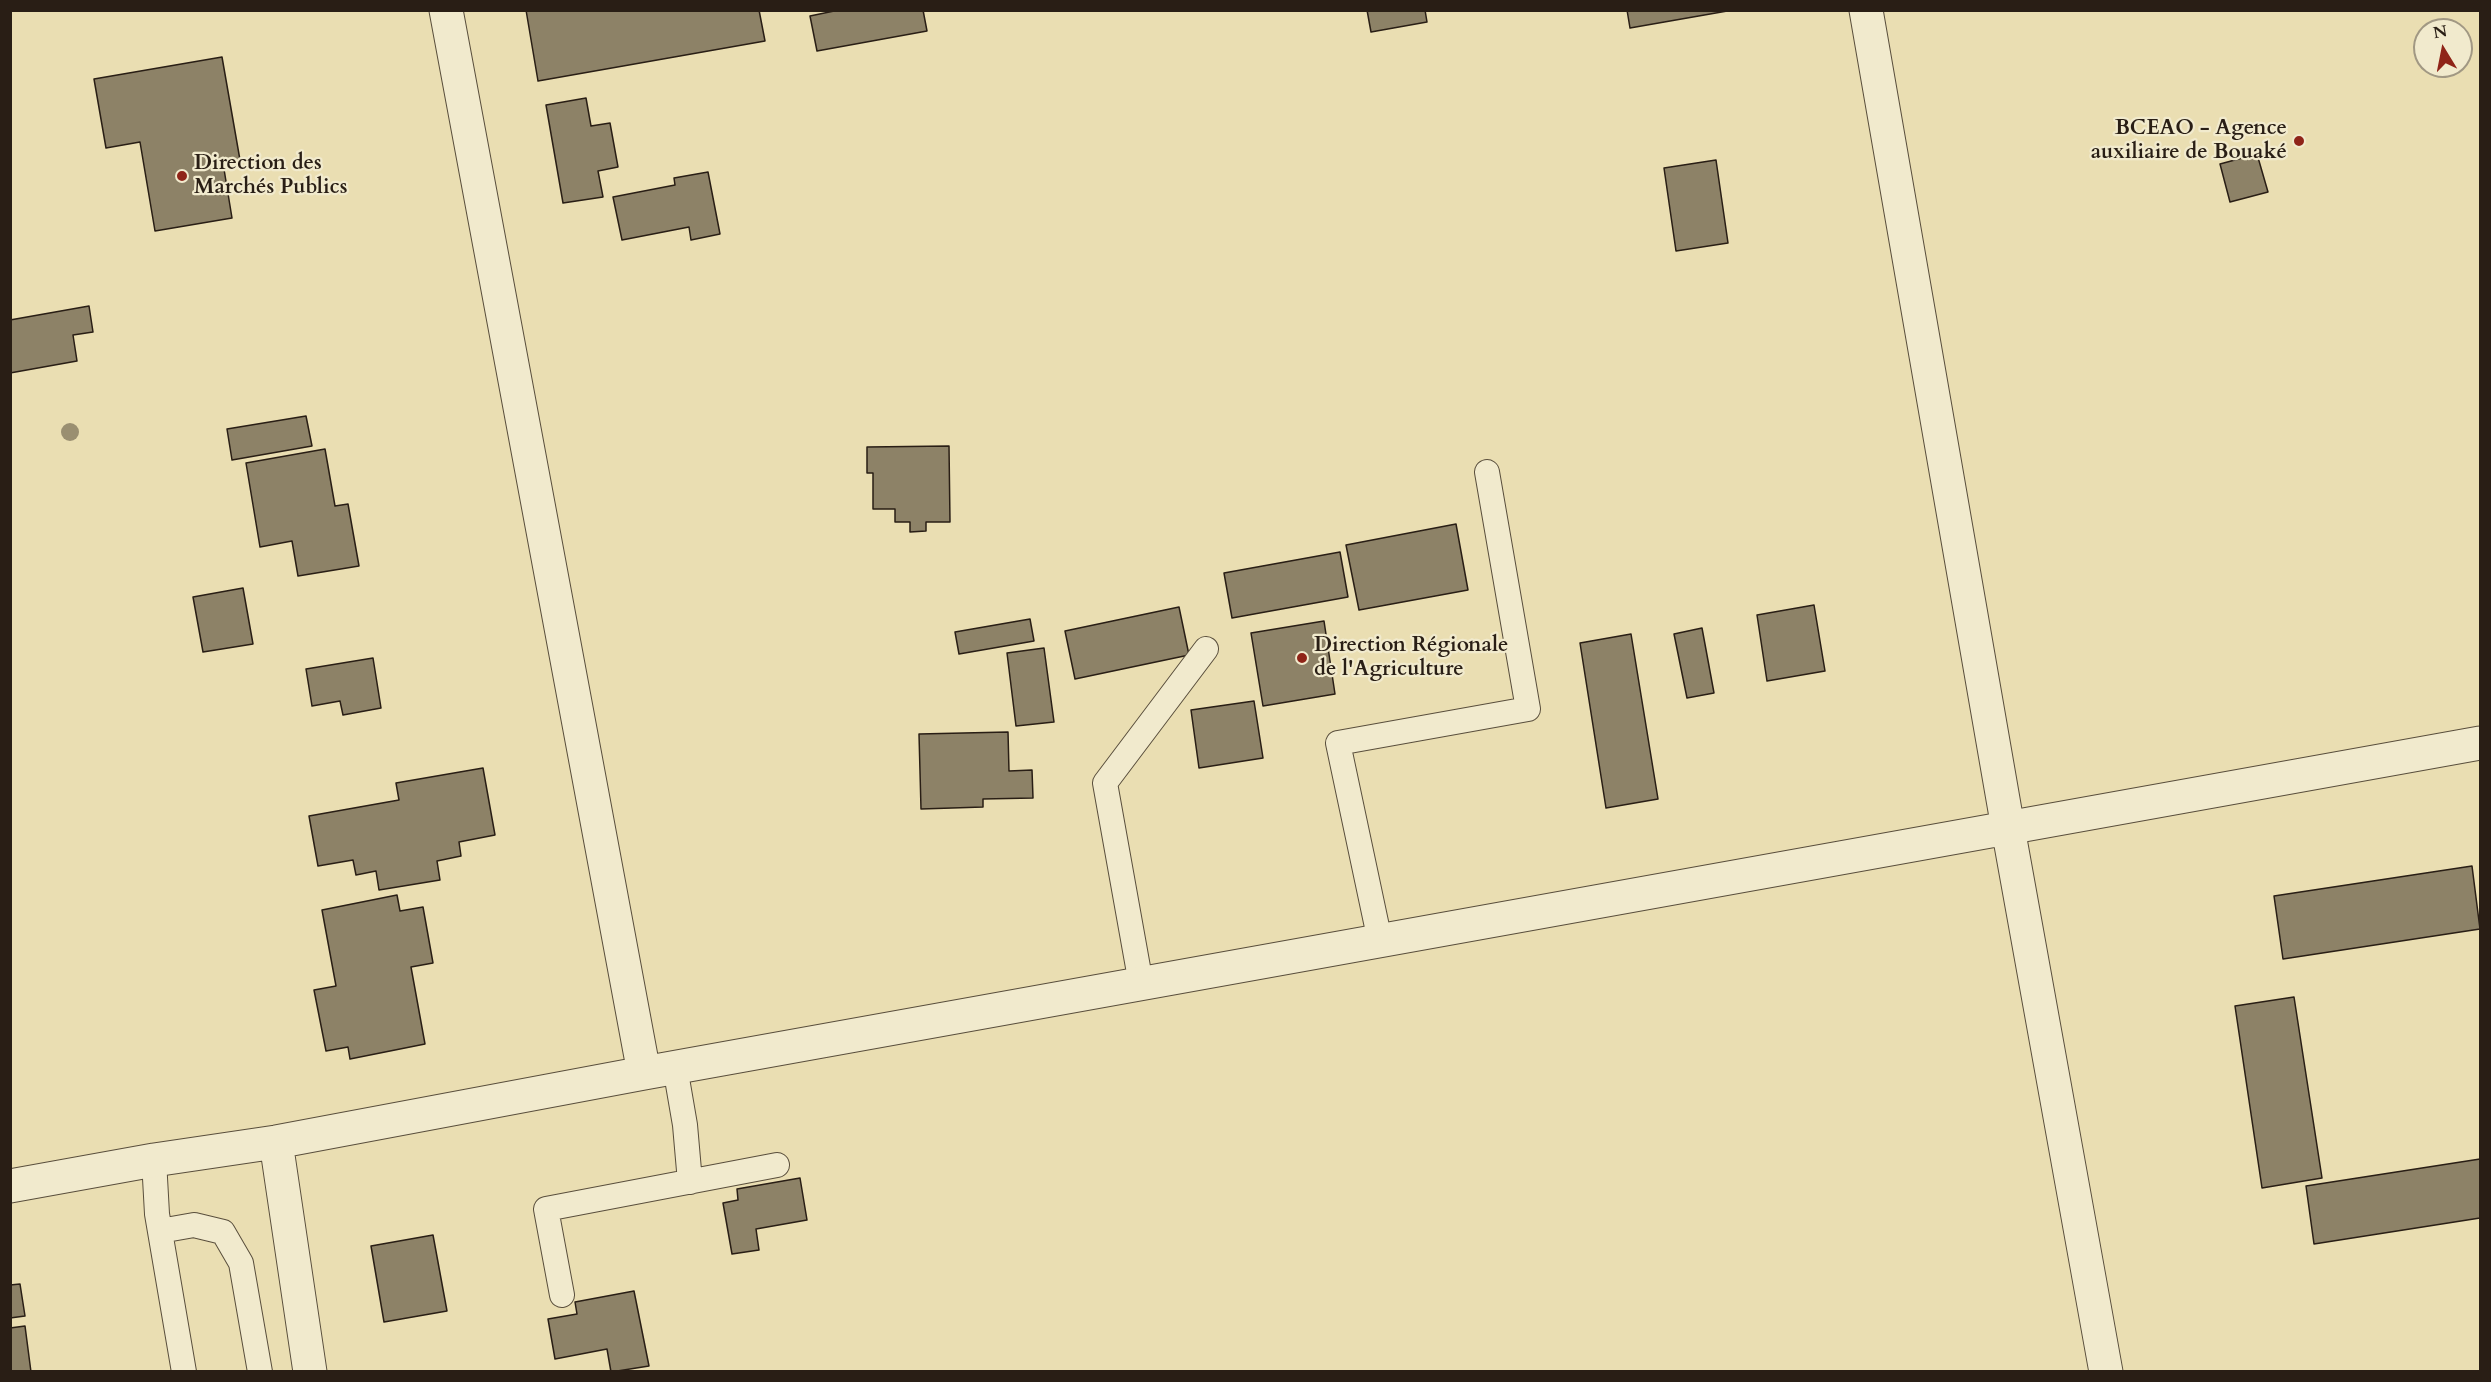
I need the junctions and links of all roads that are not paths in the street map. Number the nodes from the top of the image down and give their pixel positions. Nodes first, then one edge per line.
1 (446, 10) edge
2 (1866, 10) edge
3 (1486, 472) dead end
4 (1206, 649) dead end
5 (2481, 743) edge
6 (2008, 828) junction
7 (1380, 941) junction
8 (1141, 984) junction
9 (675, 1067) junction
10 (644, 1073) junction
11 (276, 1142) junction
12 (154, 1160) junction
13 (777, 1166) dead end
14 (690, 1182) junction
15 (10, 1186) edge
16 (160, 1231) junction
17 (562, 1295) dead end
18 (184, 1371) edge
19 (260, 1371) edge
20 (310, 1371) edge
21 (2106, 1371) edge

1 - 10 street
2 - 6 street
3 - 7 lane
4 - 8 lane
5 - 6 street
6 - 7 street
6 - 21 street
7 - 8 street
8 - 9 street
9 - 10 street
9 - 14 lane
10 - 11 street
11 - 12 street
11 - 20 street
12 - 15 street
12 - 16 lane
13 - 14 lane
14 - 17 lane
16 - 18 lane
16 - 19 lane

